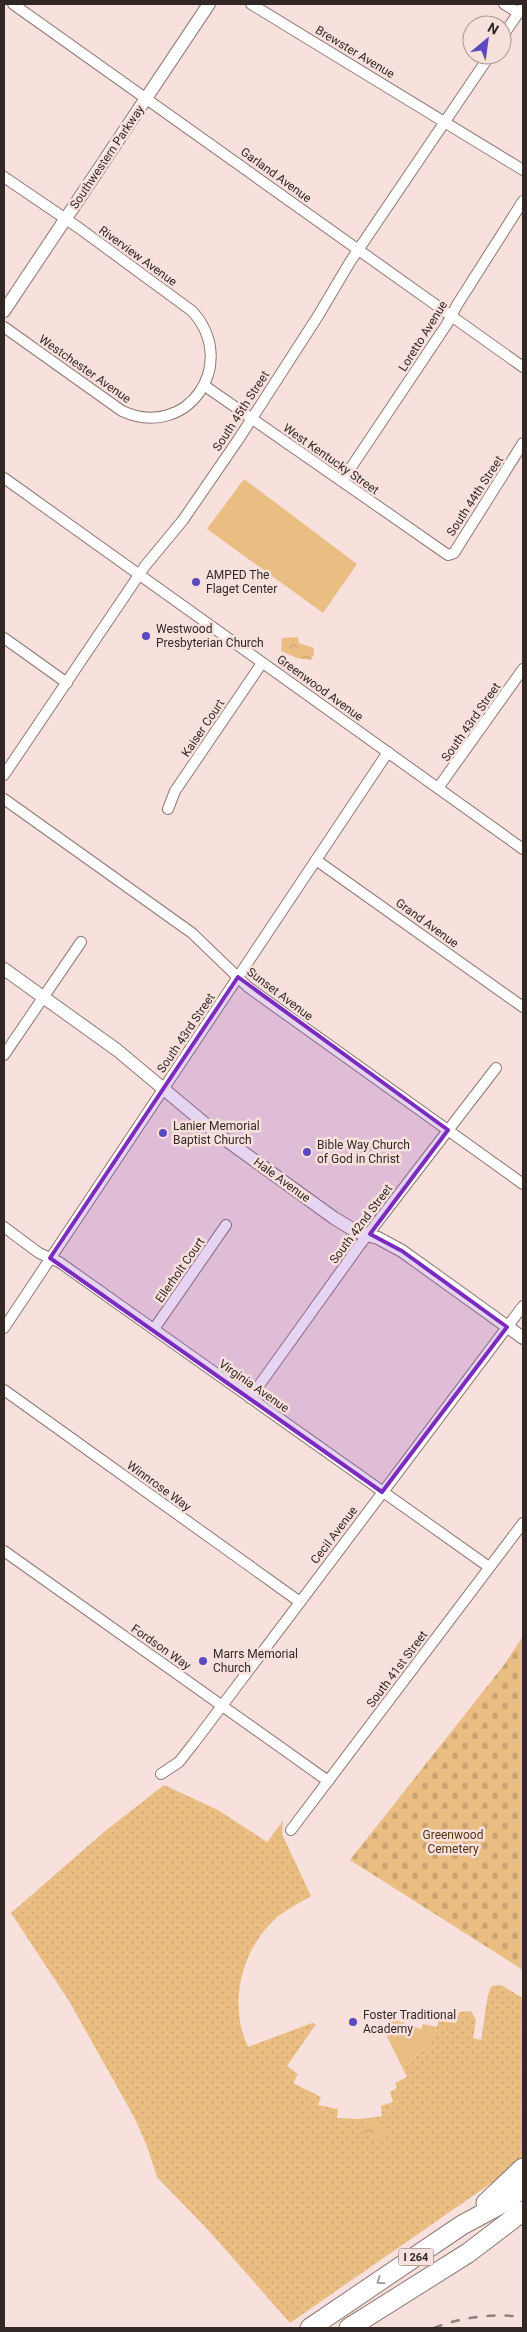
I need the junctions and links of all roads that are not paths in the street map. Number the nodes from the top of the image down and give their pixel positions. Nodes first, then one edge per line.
1 (13, 4) edge
2 (209, 4) edge
3 (251, 4) edge
4 (504, 4) edge
5 (521, 9) edge
6 (512, 22) edge
7 (483, 65) edge
8 (147, 98) junction
9 (445, 122) junction
10 (523, 170) edge
11 (4, 177) edge
12 (523, 202) edge
13 (65, 220) junction
14 (359, 249) junction
15 (4, 311) edge
16 (452, 316) junction
17 (4, 327) edge
18 (523, 367) edge
19 (205, 386) junction
20 (252, 418) junction
21 (523, 443) edge
22 (4, 478) edge
23 (342, 481) junction
24 (444, 552) joint
25 (139, 575) junction
26 (4, 638) edge
27 (262, 663) junction
28 (523, 669) edge
29 (66, 682) junction
30 (388, 752) junction
31 (4, 775) edge
32 (438, 788) junction
33 (4, 798) edge
34 (168, 809) dead end
35 (523, 848) edge
36 (316, 860) junction
37 (81, 942) dead end
38 (4, 969) edge
39 (238, 977) junction
40 (42, 997) junction
41 (523, 1008) edge
42 (4, 1055) edge
43 (496, 1068) dead end
44 (164, 1088) junction
45 (448, 1130) junction
46 (523, 1184) edge
47 (226, 1225) dead end
48 (4, 1227) edge
49 (368, 1235) junction
50 (50, 1258) junction
51 (523, 1306) edge
52 (507, 1327) junction
53 (4, 1328) edge
54 (154, 1329) junction
55 (523, 1338) edge
56 (4, 1390) edge
57 (250, 1398) junction
58 (382, 1492) junction
59 (523, 1523) edge
60 (4, 1551) edge
61 (489, 1567) junction
62 (300, 1602) junction
63 (220, 1705) junction
64 (161, 1774) dead end
65 (328, 1781) junction
66 (291, 1830) dead end
67 (523, 2168) edge
68 (523, 2188) edge
69 (523, 2211) edge
70 (462, 2225) junction
71 (523, 2226) edge
72 (468, 2253) junction
73 (310, 2328) edge
74 (349, 2328) edge

1 - 8 street, Garland Avenue
2 - 8 street, Southwestern Parkway
3 - 9 street, Brewster Avenue
4 - 5 street
5 - 6 street
7 - 9 street, South 45th Street
8 - 13 street, Southwestern Parkway
8 - 14 street, Garland Avenue
9 - 10 street, Brewster Avenue
9 - 14 street, South 45th Street
11 - 13 street, Riverview Avenue
12 - 16 street, Loretto Avenue
13 - 15 street, Southwestern Parkway
13 - 19 street, Riverview Avenue
14 - 16 street, Garland Avenue
14 - 20 street, South 45th Street
16 - 18 street, Garland Avenue
16 - 23 street, Loretto Avenue
17 - 19 street, Westchester Avenue
19 - 20 street, West Kentucky Street
20 - 23 street, West Kentucky Street
20 - 25 street, South 45th Street
21 - 24 street, South 44th Street
22 - 25 street, Greenwood Avenue
23 - 24 street, West Kentucky Street
25 - 27 street, Greenwood Avenue
25 - 29 street, South 45th Street
26 - 29 street
27 - 30 street, Greenwood Avenue
27 - 34 street, Kaiser Court
28 - 32 street, South 43rd Street
29 - 31 street, South 45th Street
30 - 32 street, Greenwood Avenue
30 - 36 street, South 43rd Street
32 - 35 street, Greenwood Avenue
33 - 39 street, Sunset Avenue
36 - 39 street, South 43rd Street
36 - 41 street, Grand Avenue
37 - 40 street
38 - 40 street, Hale Avenue
39 - 44 street, South 43rd Street
39 - 45 street, Sunset Avenue
40 - 42 street
40 - 44 street, Hale Avenue
43 - 45 street, South 42nd Street
44 - 49 street, Hale Avenue
44 - 50 street, South 43rd Street
45 - 46 street, Sunset Avenue
45 - 49 street, South 42nd Street
47 - 54 street, Ellerholt Court
48 - 50 street, Virginia Avenue
49 - 52 street, Hale Avenue
49 - 57 street, South 42nd Street
50 - 53 street, South 43rd Street
50 - 54 street, Virginia Avenue
51 - 52 street, Cecil Avenue
52 - 55 street, Hale Avenue
52 - 58 street, Cecil Avenue
54 - 57 street, Virginia Avenue
56 - 62 street, Winnrose Way
57 - 58 street, Virginia Avenue
58 - 61 street, Virginia Avenue
58 - 62 street, Cecil Avenue
59 - 61 street, South 41st Street
60 - 63 street, Fordson Way
61 - 65 street, South 41st Street
62 - 63 street, Cecil Avenue
63 - 64 street, Cecil Avenue
63 - 65 street, Fordson Way
65 - 66 street, South 41st Street
67 - 70 highway
68 - 70 highway, I 264
69 - 72 highway, I 264
70 -> 73 highway, I 264
71 - 72 highway
72 - 74 highway, I 264

